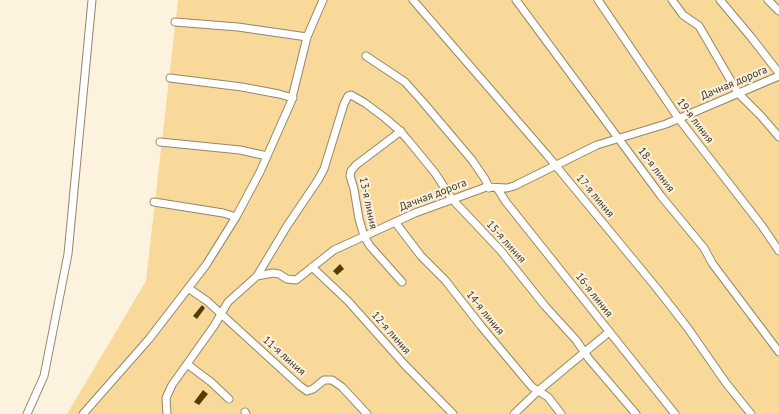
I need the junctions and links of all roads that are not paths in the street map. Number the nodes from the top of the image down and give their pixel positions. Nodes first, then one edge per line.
1 (92, 0) edge
2 (323, 0) edge
3 (413, 0) edge
4 (516, 0) edge
5 (598, 0) edge
6 (672, 0) edge
7 (720, 0) edge
8 (768, 0) edge
9 (779, 11) edge
10 (175, 22) dead end
11 (307, 37) junction
12 (366, 56) dead end
13 (779, 73) edge
14 (779, 76) edge
15 (170, 78) dead end
16 (738, 93) junction
17 (292, 98) junction
18 (679, 119) junction
19 (401, 131) junction
20 (779, 137) edge
21 (618, 139) junction
22 (160, 142) dead end
23 (267, 156) junction
24 (556, 166) junction
25 (489, 188) junction
26 (497, 188) junction
27 (452, 199) junction
28 (154, 202) dead end
29 (236, 217) junction
30 (395, 222) junction
31 (364, 236) junction
32 (779, 251) edge
33 (312, 268) junction
34 (257, 276) junction
35 (402, 282) dead end
36 (188, 288) junction
37 (220, 314) junction
38 (609, 332) junction
39 (779, 352) edge
40 (585, 354) junction
41 (187, 364) junction
42 (538, 391) junction
43 (229, 399) dead end
44 (166, 412) edge
45 (27, 414) edge
46 (83, 414) edge
47 (366, 414) edge
48 (453, 414) edge
49 (514, 414) edge
50 (561, 414) edge
51 (636, 414) edge
52 (675, 414) edge
53 (751, 414) edge

1 - 45 street
2 - 11 street
3 - 24 street, 17-я линия
4 - 21 street, 18-я линия
5 - 18 street, 19-я линия
6 - 16 street
7 - 13 street
8 - 9 street
10 - 11 street
11 - 17 street
12 - 25 street
14 - 16 street, Дачная дорога
15 - 17 street
16 - 18 street, Дачная дорога
16 - 20 street
17 - 23 street
18 - 21 street, Дачная дорога
18 - 32 street, 19-я линия
19 - 27 street, 15-я линия
19 - 31 street, 13-я линия
19 - 34 street, 15-я линия
21 - 24 street, Дачная дорога
21 - 39 street, 18-я линия
22 - 23 street
23 - 29 street
24 - 26 street, Дачная дорога
24 - 53 street, 17-я линия
25 - 26 street, Дачная дорога
25 - 27 street, Дачная дорога
26 - 38 street, 16-я линия
27 - 30 street, Дачная дорога
27 - 40 street, 15-я линия
28 - 29 street
29 - 36 street
30 - 31 street, Дачная дорога
30 - 42 street, 14-я линия
31 - 33 street, Дачная дорога
31 - 35 street, 13-я линия
33 - 34 street, Дачная дорога
33 - 48 street, 12-я линия
34 - 37 street
36 - 37 street, 11-я линия
36 - 46 street
37 - 41 street
37 - 47 street, 11-я линия
38 - 40 street
38 - 52 street, 16-я линия
40 - 42 street
40 - 51 street, 15-я линия
41 - 43 street
41 - 44 street
42 - 49 street
42 - 50 street, 14-я линия

